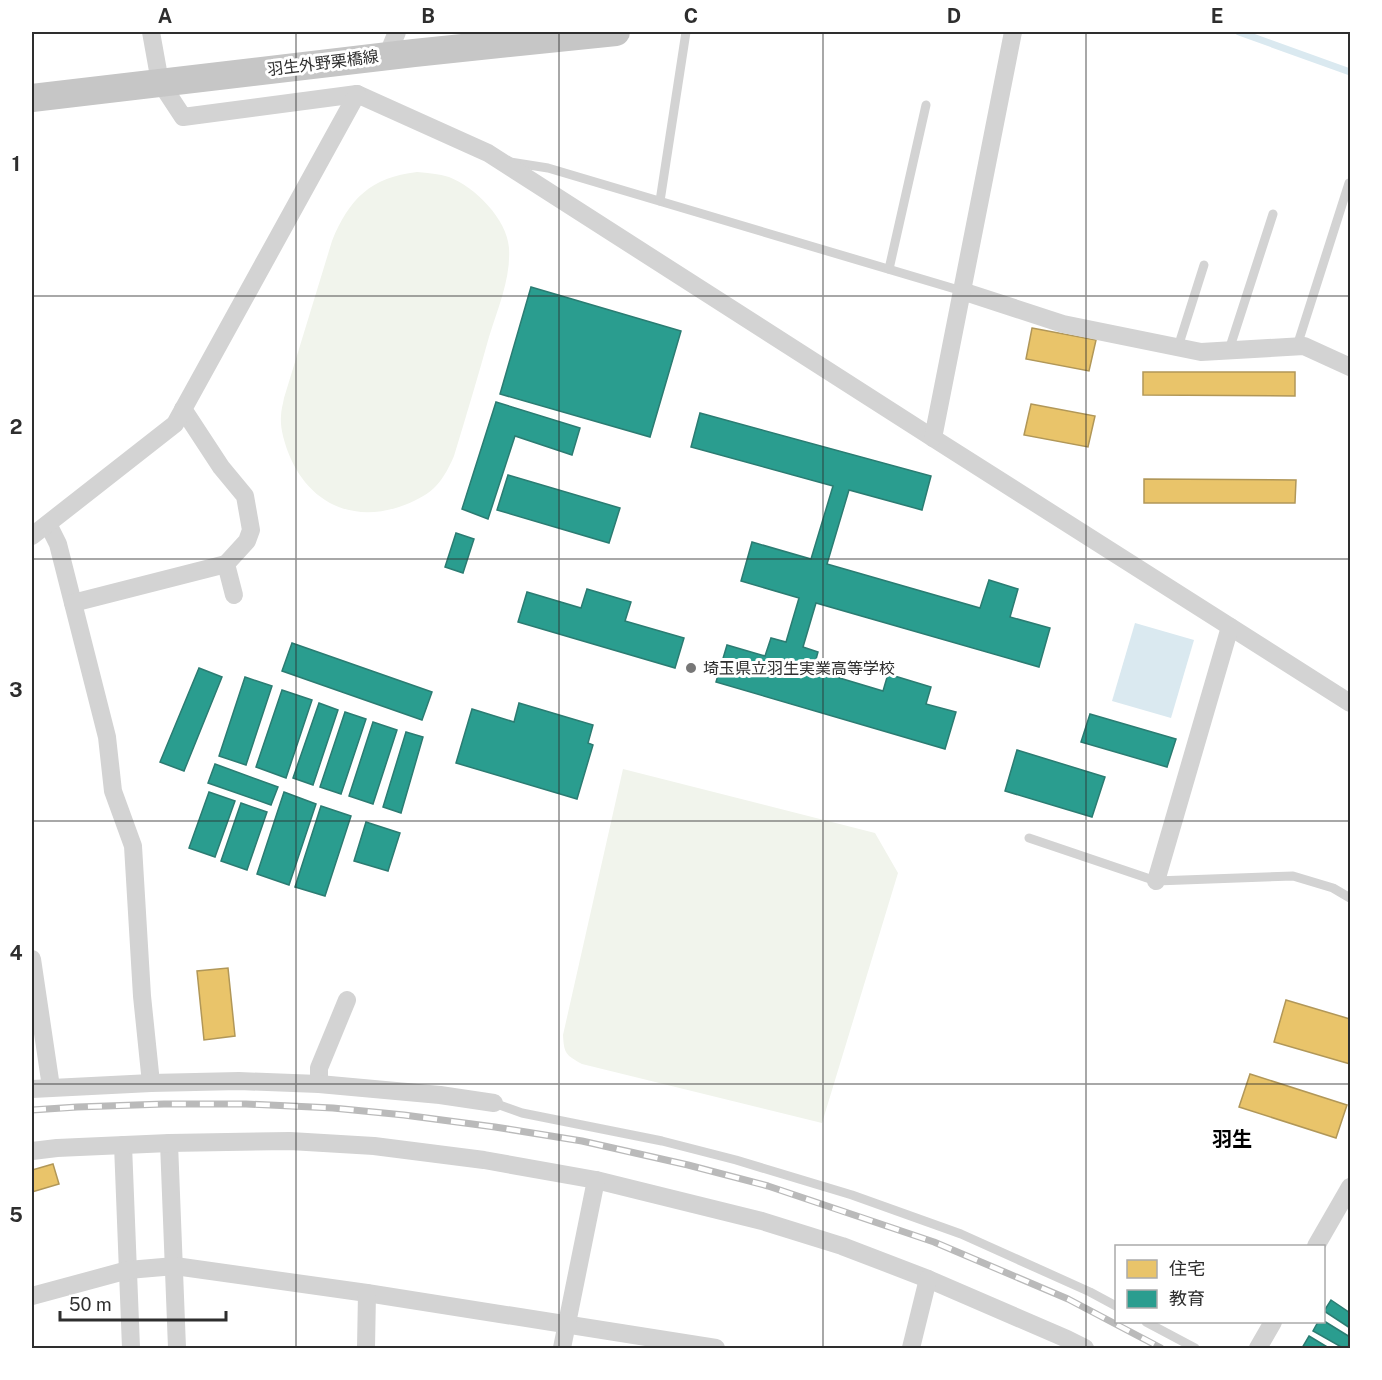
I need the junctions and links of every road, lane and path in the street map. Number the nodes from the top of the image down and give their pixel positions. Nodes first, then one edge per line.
1 (151, 32) edge
2 (616, 32) edge
3 (686, 32) edge
4 (1013, 32) edge
5 (392, 44) edge
6 (160, 82) junction
7 (357, 94) junction
8 (32, 98) edge
9 (926, 105) dead end
10 (499, 160) junction
11 (1349, 183) dead end
12 (660, 201) junction
13 (1273, 214) dead end
14 (1204, 265) dead end
15 (889, 269) junction
16 (962, 291) junction
17 (1297, 346) junction
18 (1178, 347) junction
19 (1229, 350) junction
20 (1350, 367) edge
21 (183, 409) junction
22 (933, 438) junction
23 (48, 524) junction
24 (32, 536) edge
25 (226, 564) junction
26 (234, 595) dead end
27 (73, 603) junction
28 (1230, 627) junction
29 (1350, 703) edge
30 (1029, 838) dead end
31 (1156, 881) junction
32 (1350, 898) edge
33 (32, 959) edge
34 (347, 1000) dead end
35 (151, 1083) junction
36 (319, 1084) junction
37 (51, 1087) junction
38 (32, 1089) edge
39 (494, 1103) joint
40 (169, 1143) junction
41 (123, 1145) junction
42 (32, 1151) edge
43 (596, 1180) junction
44 (1350, 1186) edge
45 (1317, 1245) edge
46 (175, 1266) junction
47 (128, 1270) junction
48 (928, 1279) junction
49 (367, 1293) junction
50 (32, 1296) edge
51 (1115, 1305) edge
52 (1148, 1323) edge
53 (1272, 1323) edge
54 (567, 1325) junction
55 (131, 1348) edge
56 (177, 1348) edge
57 (366, 1348) edge
58 (562, 1348) edge
59 (716, 1348) edge
60 (911, 1348) edge
61 (1084, 1348) edge
62 (1195, 1348) edge
63 (1258, 1348) edge

1 - 6 street
2 - 5 main road, 羽生外野栗橋線
3 - 12 lane
4 - 16 street
5 - 6 main road, 羽生外野栗橋線
6 - 7 street
6 - 8 main road, 羽生外野栗橋線
7 - 10 street
7 - 21 street
9 - 15 lane
10 - 12 lane
10 - 22 street
11 - 17 lane
12 - 15 lane
13 - 19 lane
14 - 18 lane
15 - 16 lane
16 - 18 street
16 - 22 street
17 - 19 street
17 - 20 street
18 - 19 street
21 - 23 street
21 - 25 street
22 - 28 street
23 - 24 street
23 - 27 street
25 - 26 street
25 - 27 street
27 - 35 street
28 - 29 street
28 - 31 street
30 - 31 lane
31 - 32 lane
33 - 37 street
34 - 36 street
35 - 36 street
35 - 37 street
36 - 39 street
37 - 38 street
39 - 51 lane
40 - 41 street
40 - 43 street
40 - 46 street
41 - 42 street
41 - 47 street
43 - 48 street
43 - 54 street
44 - 45 street
46 - 47 street
46 - 49 street
46 - 56 street
47 - 50 street
47 - 55 street
48 - 60 street
48 - 61 street
49 - 54 street
49 - 57 street
52 - 62 lane
53 - 63 street
54 - 58 street
54 - 59 street

